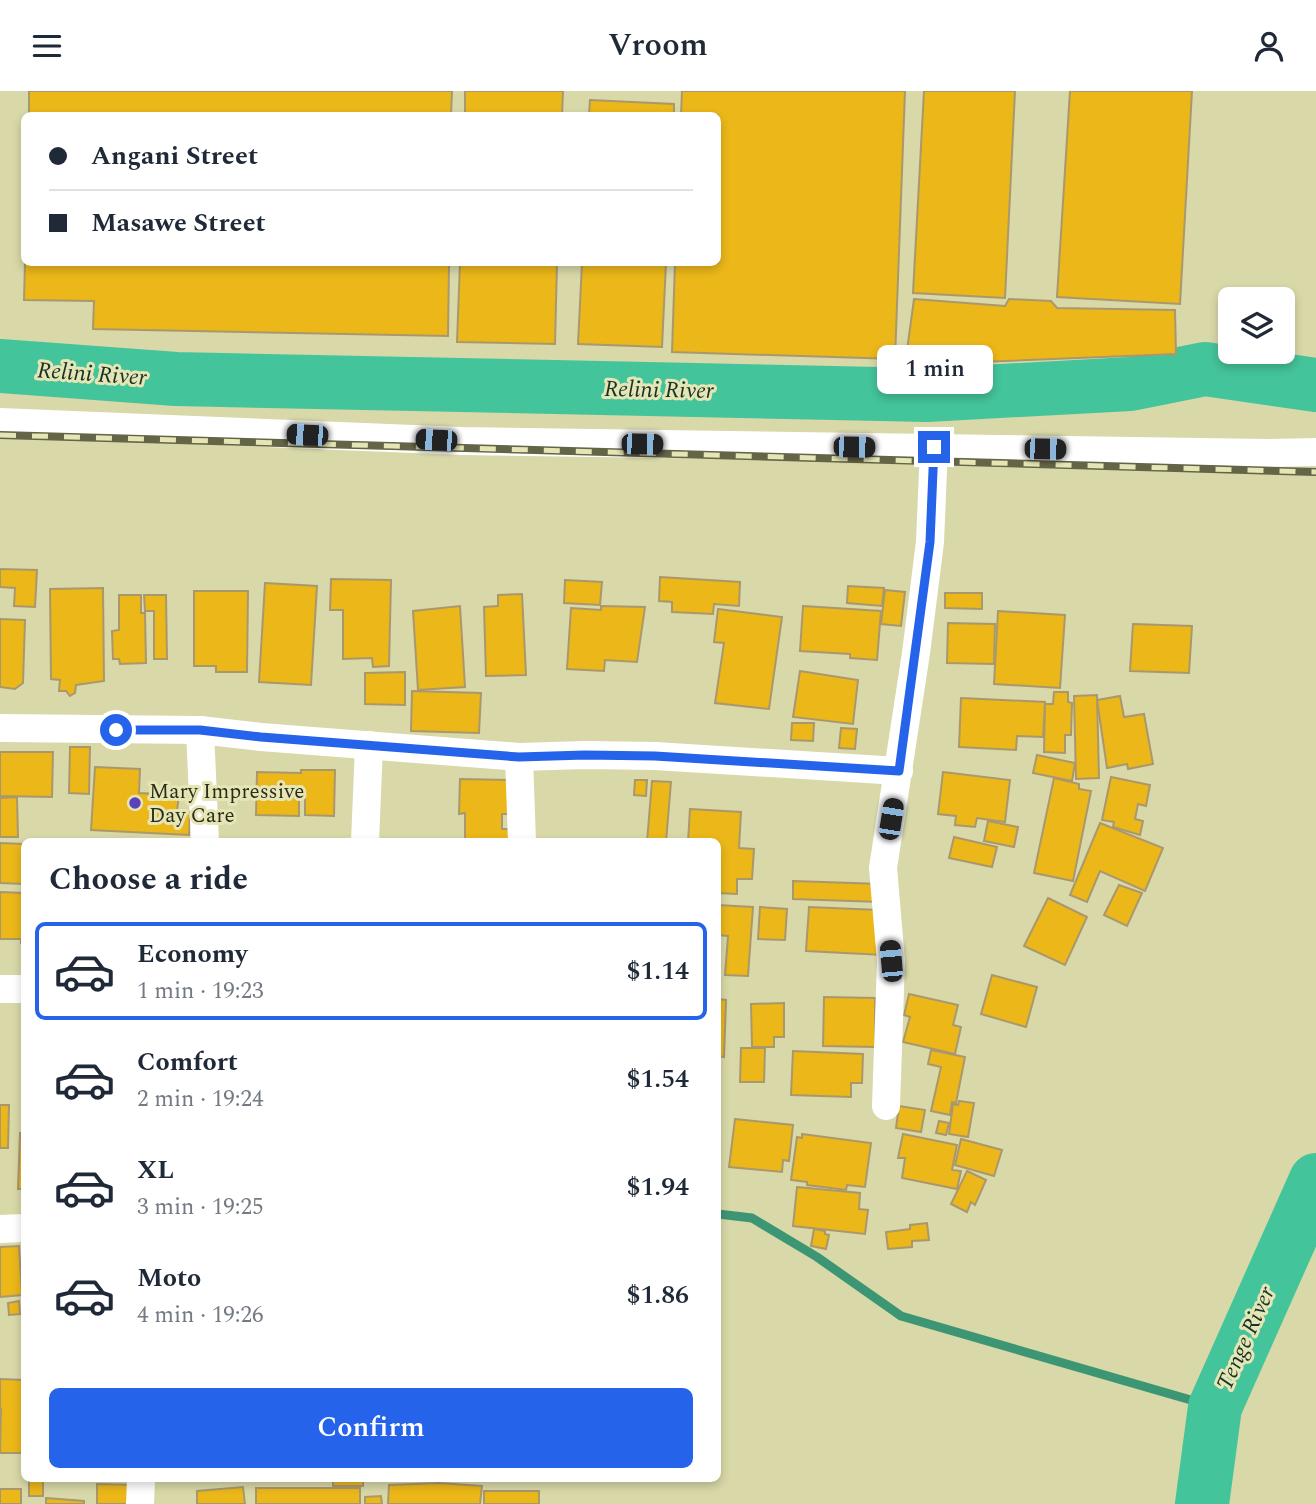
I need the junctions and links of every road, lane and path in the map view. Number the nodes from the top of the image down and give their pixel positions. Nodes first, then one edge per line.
1 (0, 422) edge
2 (934, 447) junction
3 (1316, 452) edge
4 (0, 728) edge
5 (200, 730) junction
6 (369, 745) junction
7 (519, 757) junction
8 (899, 771) junction
9 (205, 838) edge
10 (365, 838) edge
11 (522, 838) edge
12 (0, 989) edge
13 (21, 989) edge
14 (886, 1106) dead end
15 (21, 1228) edge
16 (0, 1229) edge
17 (141, 1482) edge
18 (140, 1504) edge

1 - 2 street
2 - 3 street
2 - 8 street
4 - 5 street
5 - 6 street
5 - 9 street
6 - 7 street
6 - 10 street
7 - 8 street
7 - 11 street
8 - 14 street
12 - 13 street
15 - 16 street
17 - 18 street

